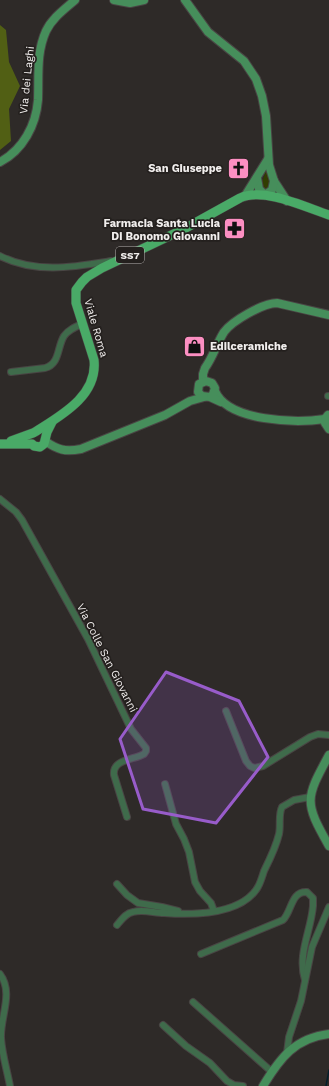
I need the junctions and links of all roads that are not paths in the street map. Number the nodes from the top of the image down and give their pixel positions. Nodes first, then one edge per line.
1 (75, 0) edge
2 (114, 0) edge
3 (144, 0) edge
4 (185, 0) edge
5 (268, 159) junction
6 (0, 162) edge
7 (257, 178) junction
8 (274, 181) junction
9 (265, 195) junction
10 (245, 196) junction
11 (287, 201) junction
12 (329, 215) edge
13 (0, 256) edge
14 (119, 260) junction
15 (329, 315) edge
16 (82, 324) junction
17 (11, 372) dead end
18 (204, 383) junction
19 (210, 395) junction
20 (190, 401) junction
21 (52, 421) junction
22 (326, 424) edge
23 (34, 433) junction
24 (45, 440) junction
25 (1, 444) edge
26 (34, 446) junction
27 (60, 450) junction
28 (0, 499) edge
29 (226, 711) dead end
30 (329, 735) edge
31 (329, 755) edge
32 (165, 784) dead end
33 (310, 797) junction
34 (127, 818) dead end
35 (329, 846) edge
36 (117, 884) dead end
37 (329, 908) edge
38 (214, 911) junction
39 (206, 912) junction
40 (117, 925) dead end
41 (201, 954) dead end
42 (0, 974) edge
43 (305, 980) junction
44 (192, 1002) dead end
45 (163, 1025) dead end
46 (329, 1034) edge
47 (290, 1050) junction
48 (272, 1072) junction
49 (10, 1086) edge
50 (239, 1086) edge
51 (243, 1086) edge
52 (263, 1086) edge

1 - 6 main road, Via dei Laghi
2 - 3 main road
4 - 5 main road
5 - 7 main road
5 - 8 main road
7 - 9 main road
7 - 10 main road
8 - 9 main road
8 - 11 main road
9 - 10 main road, Viale Roma / SS7
9 - 11 main road, Viale Roma / SS7
10 - 14 main road, Viale Roma / SS7
11 - 12 main road, Viale Roma / SS7
13 - 14 street
14 - 16 main road, Viale Roma / SS7
15 - 18 main road
16 - 17 street
16 - 21 main road, Viale Roma / SS7
18 - 19 main road
18 - 19 main road
18 - 20 main road
19 - 20 main road
19 - 22 main road
20 - 27 main road
21 - 23 main road, Viale Roma
21 - 24 main road
23 - 24 main road
23 - 25 main road, Viale Roma
23 - 26 main road
24 - 26 main road
24 - 27 main road
25 - 26 main road, Viale Roma
26 - 27 main road
28 - 34 street, Via Colle San Giovanni
29 - 30 street
31 - 33 main road
32 - 38 street
33 - 35 main road
33 - 38 street
36 - 39 street
37 - 43 street
38 - 39 street
39 - 40 street
41 - 43 street
42 - 49 street
43 - 47 street
44 - 48 street
45 - 50 street
46 - 47 main road
47 - 48 main road
48 - 52 main road
50 - 51 street

